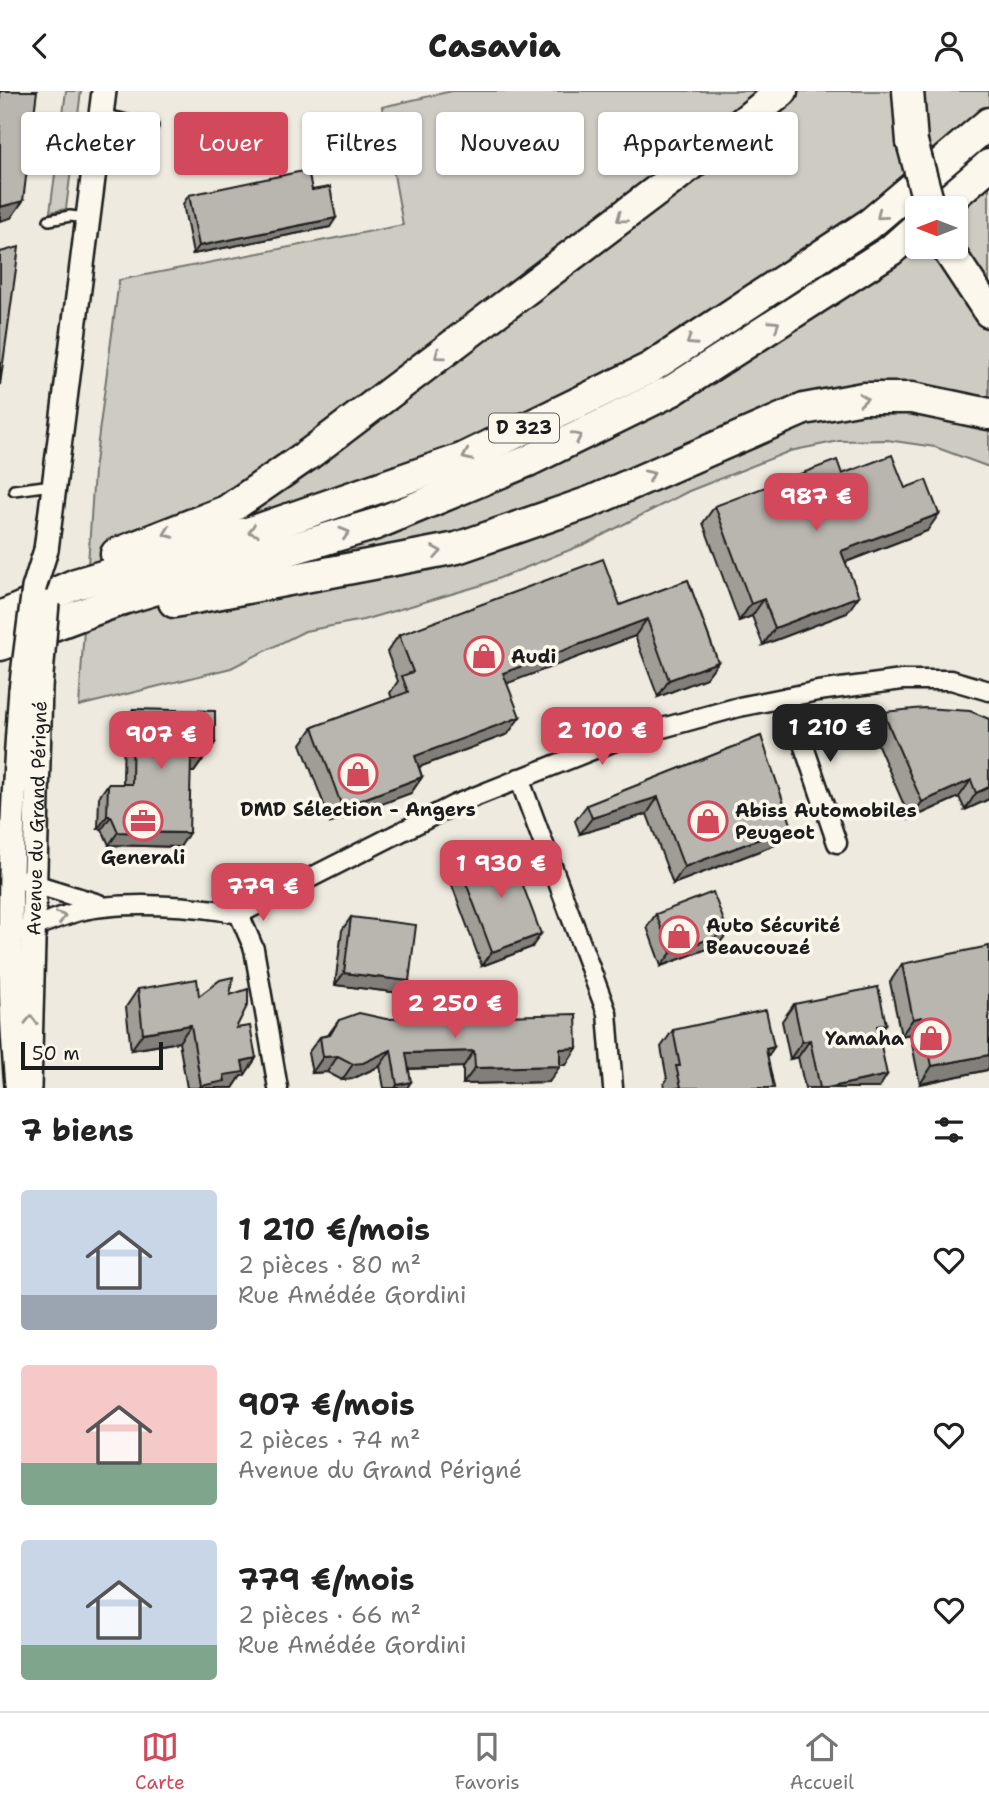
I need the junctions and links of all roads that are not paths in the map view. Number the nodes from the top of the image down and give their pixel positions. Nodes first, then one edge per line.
1 (104, 91) edge
2 (782, 91) edge
3 (908, 91) edge
4 (101, 112) edge
5 (989, 123) edge
6 (989, 165) edge
7 (93, 175) edge
8 (927, 196) edge
9 (953, 196) edge
10 (88, 218) junction
11 (49, 220) dead end
12 (905, 238) edge
13 (953, 259) edge
14 (989, 312) edge
15 (989, 414) edge
16 (54, 484) junction
17 (14, 490) dead end
18 (76, 584) junction
19 (81, 613) junction
20 (0, 617) edge
21 (0, 645) edge
22 (989, 691) edge
23 (787, 697) junction
24 (519, 778) junction
25 (837, 843) dead end
26 (15, 878) edge
27 (113, 906) junction
28 (239, 914) junction
29 (15, 932) edge
30 (18, 1088) edge
31 (29, 1088) edge
32 (278, 1088) edge
33 (613, 1088) edge

1 - 4 street, Avenue du Grand Périgné
2 -> 18 highway
3 - 8 highway, bridge
5 -> 18 highway, D 323
6 - 9 highway
7 - 10 street, Avenue du Grand Périgné
10 - 11 lane
10 - 16 street, Avenue du Grand Périgné
19 -> 12 highway, D 323
13 - 14 highway
19 -> 15 highway
16 - 17 lane
16 - 26 street, Avenue du Grand Périgné, bridge
18 - 20 highway, D 323
19 - 21 highway, D 323
22 - 23 street
23 - 24 street
23 - 25 street
24 - 28 street
24 - 33 street
26 - 27 street
26 - 29 street, Avenue du Grand Périgné
27 - 28 street
29 -> 27 street
28 - 32 street
29 - 30 street, Avenue du Grand Périgné
31 -> 29 street, Avenue du Grand Périgné

